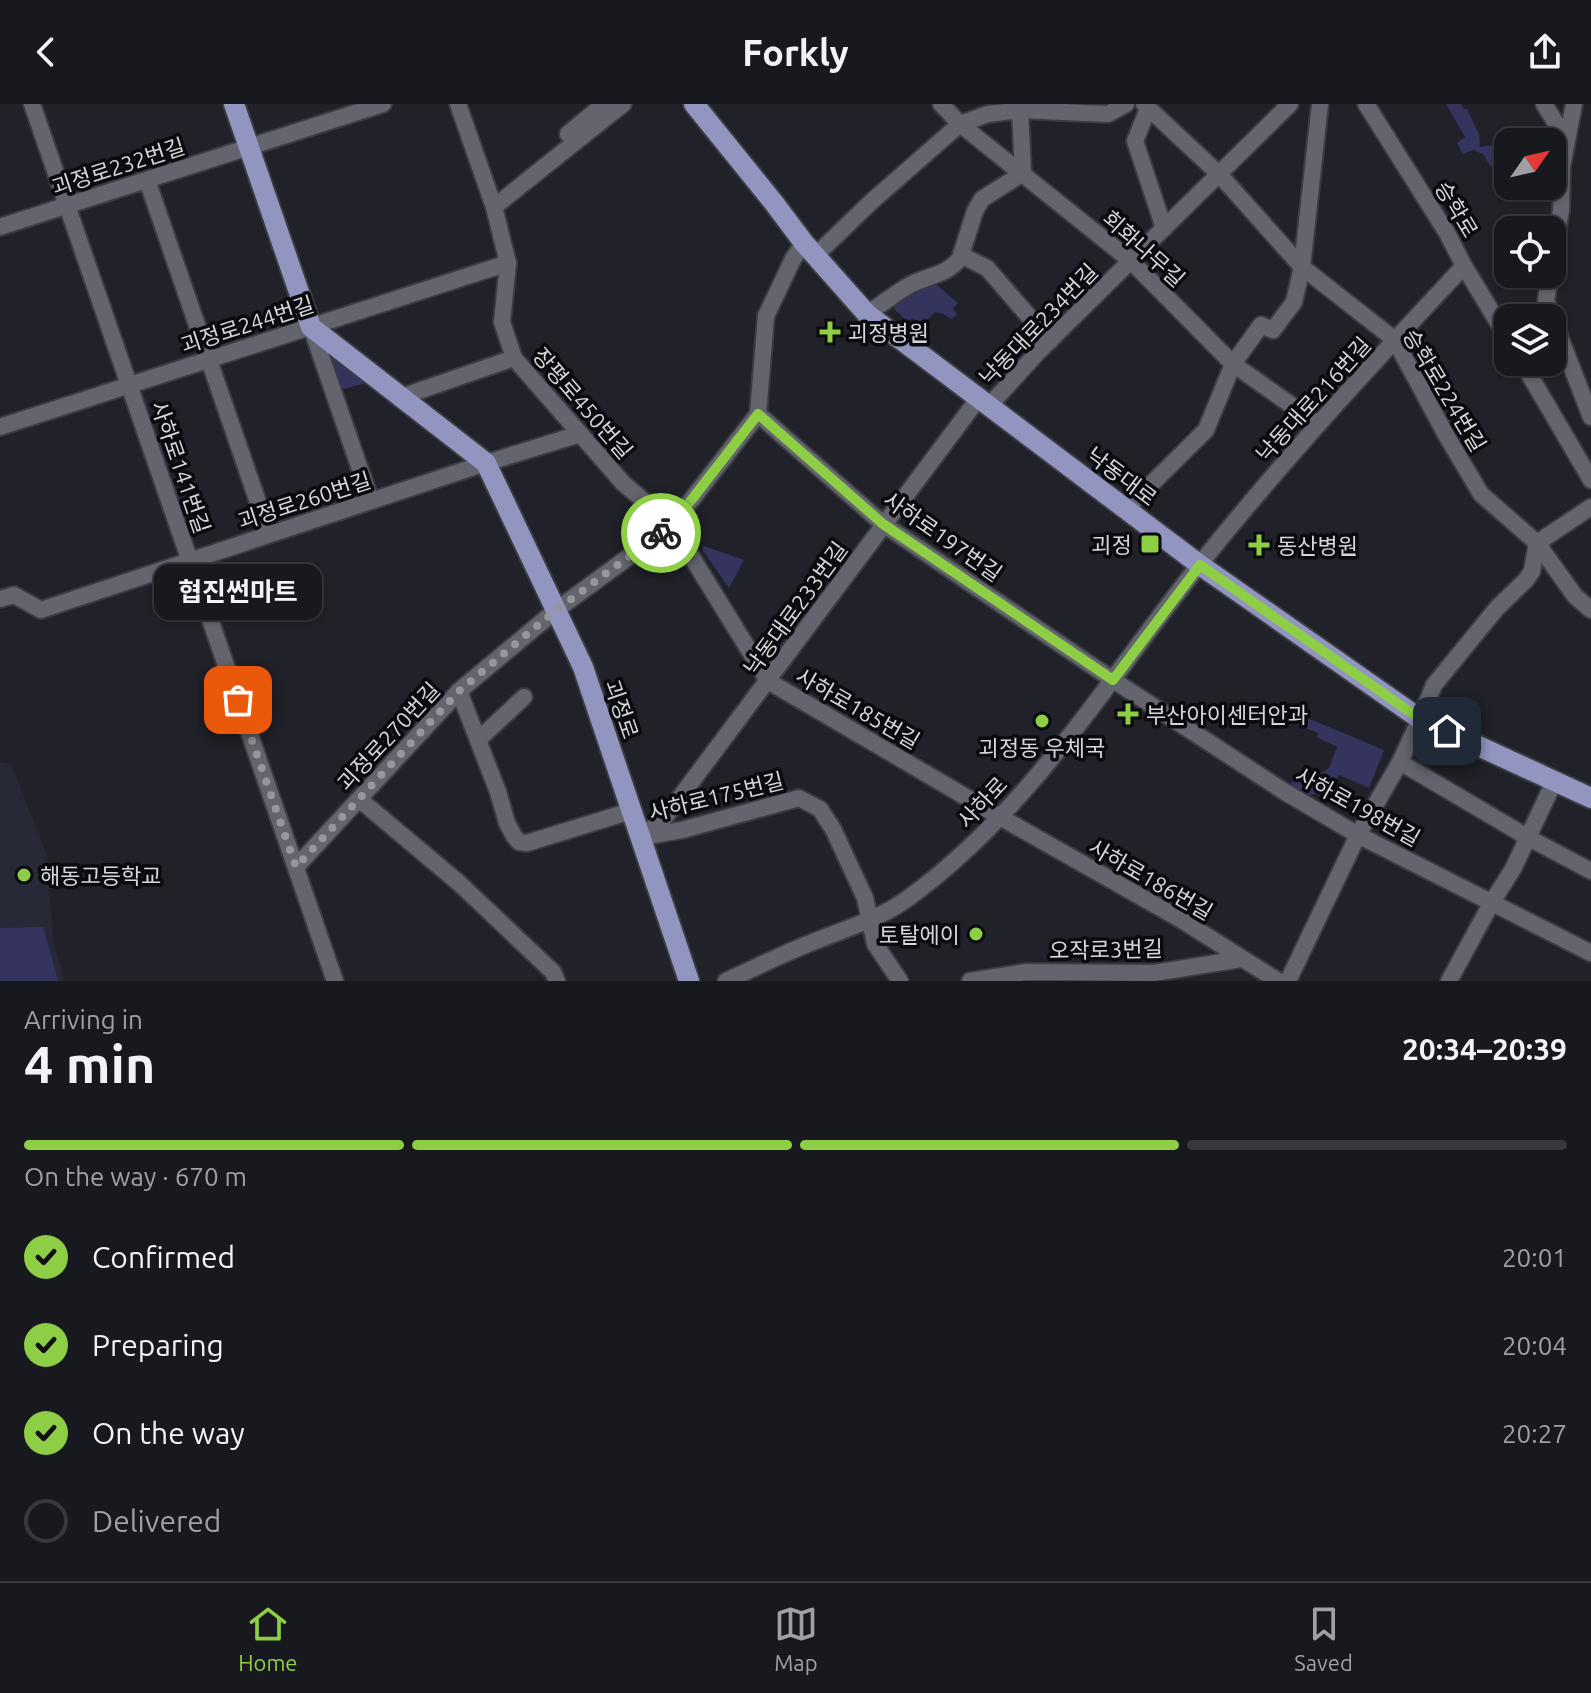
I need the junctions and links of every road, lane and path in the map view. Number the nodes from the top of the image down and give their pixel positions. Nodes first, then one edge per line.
1 (32, 104) edge
2 (234, 104) edge
3 (383, 104) edge
4 (458, 104) edge
5 (604, 104) edge
6 (623, 104) edge
7 (694, 104) edge
8 (941, 104) edge
9 (1126, 104) edge
10 (1290, 104) edge
11 (1320, 104) edge
12 (1366, 104) edge
13 (1544, 104) edge
14 (1574, 104) edge
15 (1146, 107) edge
16 (1020, 110) junction
17 (960, 124) junction
18 (1569, 128) junction
19 (249, 147) junction
20 (1023, 173) junction
21 (1219, 174) junction
22 (147, 180) junction
23 (493, 203) junction
24 (68, 205) junction
25 (1560, 216) edge
26 (0, 227) edge
27 (1164, 228) junction
28 (810, 250) junction
29 (961, 255) junction
30 (1131, 261) junction
31 (508, 263) junction
32 (1464, 266) junction
33 (1302, 267) junction
34 (1548, 288) edge
35 (867, 314) junction
36 (1494, 316) edge
37 (311, 327) junction
38 (1395, 340) junction
39 (1050, 341) junction
40 (514, 358) junction
41 (209, 360) junction
42 (1233, 364) junction
43 (1530, 376) edge
44 (129, 386) junction
45 (401, 397) junction
46 (983, 403) junction
47 (758, 414) junction
48 (1591, 417) edge
49 (1318, 424) junction
50 (0, 427) edge
51 (580, 434) junction
52 (486, 463) junction
53 (1591, 480) edge
54 (371, 501) junction
55 (1591, 507) edge
56 (1126, 509) junction
57 (883, 524) junction
58 (672, 525) junction
59 (269, 534) junction
60 (1537, 543) junction
61 (189, 561) junction
62 (1200, 565) junction
63 (0, 599) edge
64 (1591, 610) edge
65 (555, 611) junction
66 (1113, 680) junction
67 (768, 681) junction
68 (459, 691) junction
69 (524, 697) dead end
70 (1420, 719) junction
71 (478, 740) junction
72 (1400, 762) junction
73 (1555, 780) junction
74 (1591, 798) edge
75 (359, 799) junction
76 (631, 811) junction
77 (1000, 817) junction
78 (1358, 835) junction
79 (642, 837) junction
80 (1529, 838) junction
81 (296, 867) junction
82 (1591, 871) edge
83 (1492, 902) junction
84 (870, 919) junction
85 (1591, 953) edge
86 (1241, 959) junction
87 (731, 980) edge
88 (335, 981) edge
89 (557, 981) edge
90 (689, 981) edge
91 (900, 981) edge
92 (970, 981) edge
93 (1278, 981) edge
94 (1288, 981) edge
95 (1449, 981) edge

1 - 24 street, 사하로141번길
2 - 19 main road
3 - 19 street, 괴정로232번길
4 - 23 street, 장평로450번길
5 - 23 street
6 - 23 street
7 - 28 main road, 낙동대로
8 - 17 street, 회화나무길
9 - 16 street
10 - 21 street, 낙동대로234번길
11 - 33 street
12 - 32 street, 승학로
13 - 18 street
14 - 18 street
15 - 21 street, 승학로224번길
15 - 27 street
16 - 17 street
16 - 20 street
17 - 20 street, 회화나무길
17 - 28 street
18 - 25 street
19 - 22 street, 괴정로232번길
19 - 37 main road
20 - 29 street
20 - 30 street, 회화나무길
21 - 27 street, 낙동대로234번길
21 - 33 street, 승학로224번길
22 - 24 street, 괴정로232번길
22 - 41 street
23 - 31 street, 장평로450번길
24 - 26 street, 괴정로232번길
24 - 44 street, 사하로141번길
27 - 30 street, 낙동대로234번길
28 - 35 main road, 낙동대로
28 - 47 street
29 - 35 street
29 - 39 street
30 - 39 street, 낙동대로234번길
30 - 42 street, 회화나무길
31 - 37 street, 괴정로244번길
31 - 40 street, 장평로450번길
32 - 36 street, 승학로
32 - 38 street, 낙동대로216번길
33 - 38 street, 승학로224번길
33 - 42 street
34 - 48 street
35 - 46 main road, 낙동대로
37 - 41 street, 괴정로244번길
37 - 45 main road, 괴정로
37 - 54 street
38 - 49 street, 낙동대로216번길
38 - 60 street, 승학로224번길
39 - 46 street, 낙동대로234번길
40 - 45 street
40 - 51 street, 장평로450번길
41 - 44 street, 괴정로244번길
41 - 59 street
42 - 49 street, 회화나무길
42 - 56 street
43 - 53 street
44 - 50 street, 괴정로244번길
44 - 61 street, 사하로141번길
45 - 52 main road, 괴정로
46 - 56 main road, 낙동대로
46 - 57 street, 낙동대로233번길
47 - 57 street, 사하로197번길
47 - 58 street, 괴정로270번길
49 - 62 street, 낙동대로216번길
51 - 52 street
51 - 58 street, 장평로450번길
52 - 54 street, 괴정로260번길
52 - 65 main road, 괴정로
54 - 59 street, 괴정로260번길
55 - 60 street
56 - 62 main road, 낙동대로
57 - 66 street, 사하로197번길
57 - 67 street, 낙동대로233번길
58 - 65 street, 괴정로270번길
58 - 67 street, 사하로185번길
59 - 61 street, 괴정로260번길
60 - 64 street, 승학로224번길
60 - 70 street
61 - 63 street, 괴정로260번길
61 - 81 street, 사하로141번길
62 - 66 street, 사하로
62 - 70 main road, 낙동대로
65 - 68 street, 괴정로270번길
65 - 76 main road, 괴정로
66 - 77 street, 사하로
66 - 78 street, 사하로198번길
67 - 77 street, 사하로185번길
67 - 79 street, 낙동대로233번길
68 - 71 street
68 - 75 street, 괴정로270번길
69 - 71 street
70 - 72 street
70 - 73 main road, 낙동대로
71 - 76 street
72 - 78 street
72 - 80 street
73 - 74 main road, 낙동대로
73 - 80 street
75 - 81 street, 괴정로270번길
75 - 89 street
76 - 79 main road, 괴정로
77 - 84 street, 사하로
77 - 86 street, 사하로186번길
78 - 83 street, 사하로198번길
78 - 94 street
79 - 84 street, 사하로175번길
79 - 90 main road, 괴정로
80 - 82 street
80 - 83 street
81 - 88 street, 사하로141번길
83 - 85 street, 사하로198번길
83 - 95 street
84 - 87 street, 사하로
84 - 91 street, 사하로175번길
86 - 92 street, 오작로3번길
86 - 93 street, 사하로186번길

